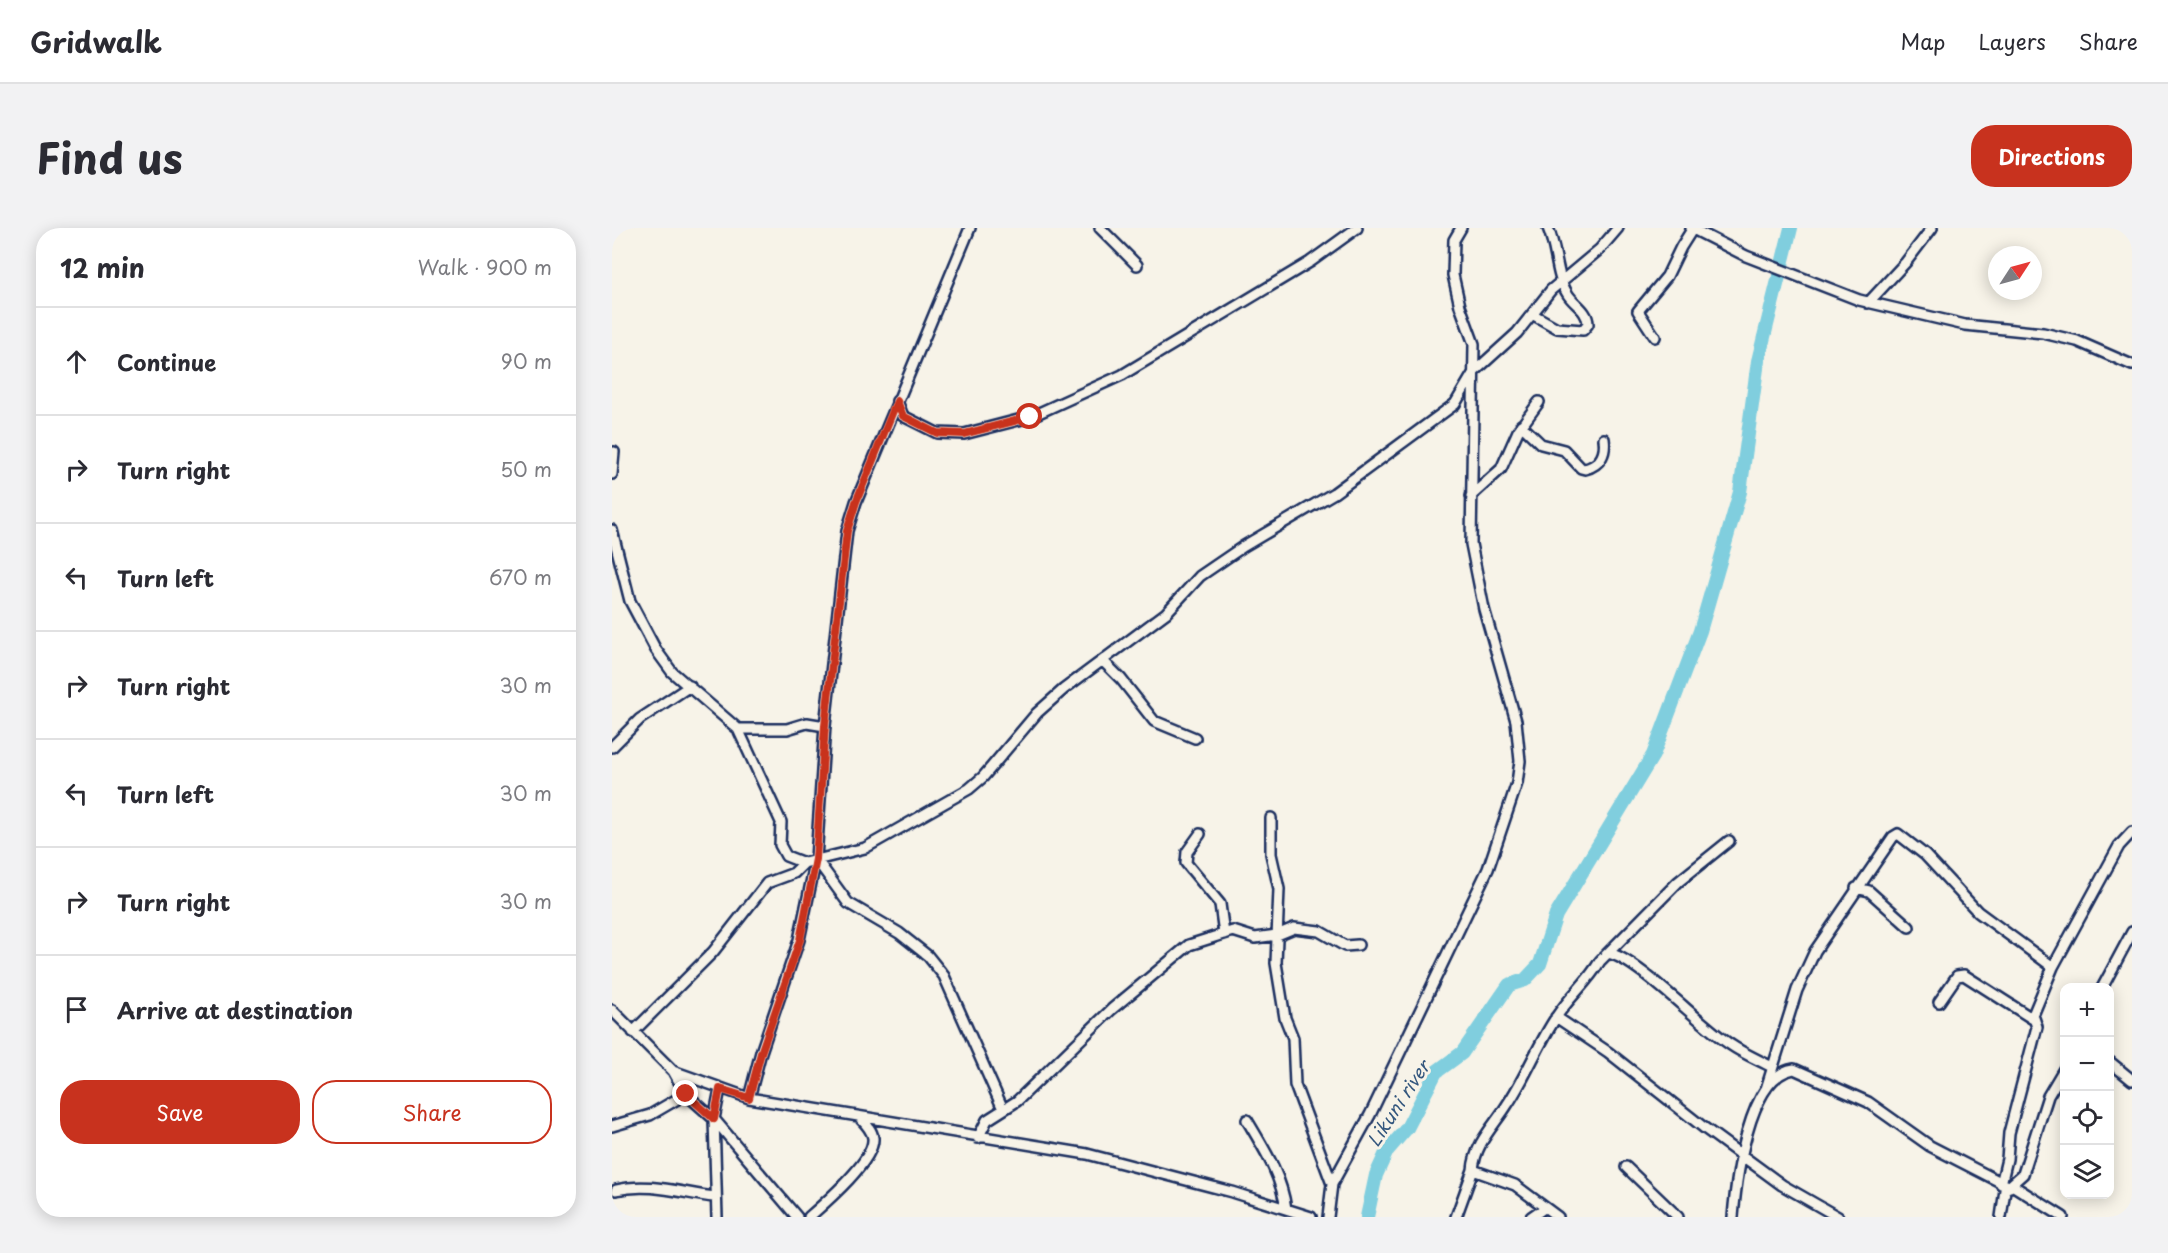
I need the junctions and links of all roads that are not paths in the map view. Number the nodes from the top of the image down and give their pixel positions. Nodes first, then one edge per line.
1 (970, 228) edge
2 (1100, 228) edge
3 (1357, 228) edge
4 (1461, 228) edge
5 (1548, 228) edge
6 (1618, 228) edge
7 (1692, 228) edge
8 (1932, 228) edge
9 (1137, 265) dead end
10 (1560, 281) junction
11 (1868, 303) junction
12 (1532, 314) junction
13 (1654, 337) dead end
14 (2132, 365) edge
15 (1474, 372) junction
16 (897, 401) junction
17 (1539, 402) dead end
18 (1521, 425) junction
19 (1604, 439) dead end
20 (614, 453) dead end
21 (612, 474) edge
22 (1470, 496) junction
23 (612, 530) edge
24 (1103, 662) junction
25 (690, 686) junction
26 (825, 726) junction
27 (738, 729) junction
28 (1195, 738) dead end
29 (612, 747) edge
30 (1270, 818) dead end
31 (2132, 832) edge
32 (1200, 834) dead end
33 (1729, 841) dead end
34 (816, 859) junction
35 (804, 863) junction
36 (1856, 888) junction
37 (1909, 927) dead end
38 (2132, 932) edge
39 (1224, 934) junction
40 (1277, 936) junction
41 (1358, 945) dead end
42 (1608, 953) junction
43 (2053, 967) junction
44 (2105, 983) edge
45 (1939, 1002) dead end
46 (612, 1010) edge
47 (1556, 1017) junction
48 (2033, 1019) junction
49 (633, 1032) junction
50 (2114, 1066) edge
51 (1772, 1067) junction
52 (673, 1071) junction
53 (2060, 1075) edge
54 (2132, 1080) edge
55 (720, 1089) junction
56 (1766, 1089) junction
57 (686, 1094) junction
58 (749, 1098) junction
59 (1003, 1109) junction
60 (714, 1119) junction
61 (861, 1119) junction
62 (1246, 1120) dead end
63 (612, 1126) edge
64 (978, 1138) junction
65 (1742, 1154) junction
66 (1626, 1167) dead end
67 (1473, 1170) junction
68 (1332, 1184) junction
69 (2008, 1186) junction
70 (616, 1190) dead end
71 (714, 1197) junction
72 (1544, 1208) junction
73 (1822, 1208) junction
74 (1286, 1209) junction
75 (717, 1217) edge
76 (797, 1217) edge
77 (809, 1217) edge
78 (1311, 1217) edge
79 (1328, 1217) edge
80 (1456, 1217) edge
81 (1531, 1217) edge
82 (1558, 1217) edge
83 (1678, 1217) edge
84 (1733, 1217) edge
85 (1815, 1217) edge
86 (1838, 1217) edge
87 (2001, 1217) edge
88 (2063, 1217) edge

1 - 16 street
2 - 9 street
3 - 16 street
4 - 15 street
5 - 10 street
6 - 10 street
7 - 11 street
7 - 13 street
8 - 11 street
10 - 12 street
10 - 12 street
11 - 14 street
12 - 15 street
15 - 22 street
15 - 24 street
16 - 26 street
17 - 18 street
18 - 19 street
18 - 22 street
20 - 21 street
22 - 68 street
23 - 25 street
24 - 28 street
24 - 34 street
25 - 27 street
25 - 29 street
26 - 27 street
26 - 34 street
27 - 35 street
30 - 40 street
31 - 43 street
32 - 39 street
33 - 42 street
34 - 35 street
34 - 58 street
34 - 59 street
35 - 49 street
36 - 37 street
36 - 43 street
36 - 51 street
38 - 44 street
39 - 40 street
39 - 59 street
40 - 41 street
40 - 68 street
42 - 47 street
42 - 51 street
43 - 48 street
45 - 48 street
46 - 49 street
47 - 65 street
47 - 67 street
48 - 69 street
49 - 52 street
50 - 54 street
51 - 56 street
52 - 55 street
52 - 57 street
53 - 69 street
55 - 58 street
55 - 60 street
56 - 65 street
56 - 69 street
57 - 60 street
57 - 63 street
58 - 61 street
59 - 64 street
60 - 71 street
60 - 76 street
61 - 64 street
61 - 77 street
62 - 74 street
64 - 74 street
65 - 73 street
65 - 84 street
66 - 83 street
67 - 72 street
67 - 80 street
68 - 79 street
69 - 87 street
69 - 88 street
70 - 71 street
71 - 75 street
72 - 81 street
72 - 82 street
73 - 85 street
73 - 86 street
74 - 78 street

